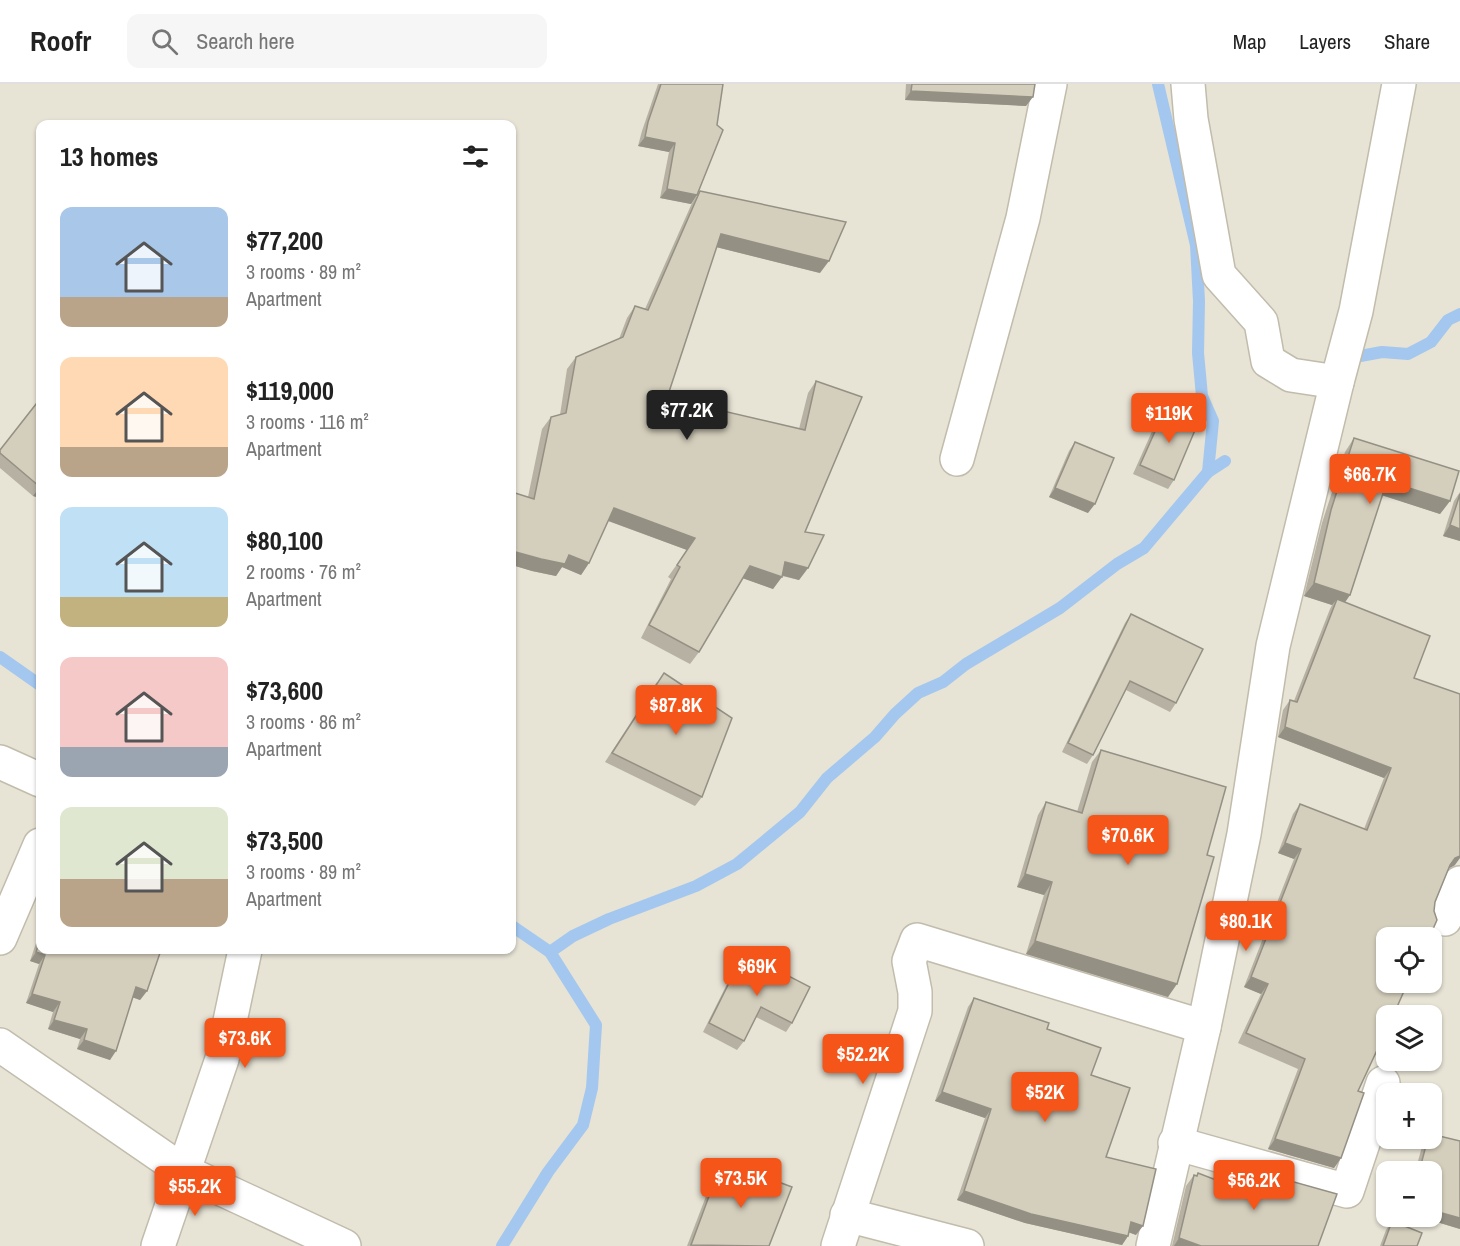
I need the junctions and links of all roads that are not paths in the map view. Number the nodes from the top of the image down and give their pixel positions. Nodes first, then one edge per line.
1 (1050, 84) edge
2 (1188, 84) edge
3 (1398, 84) edge
4 (1337, 382) junction
5 (957, 459) dead end
6 (0, 762) edge
7 (36, 778) edge
8 (36, 854) edge
9 (1460, 883) edge
10 (1446, 919) dead end
11 (0, 938) edge
12 (244, 954) edge
13 (1204, 1027) junction
14 (0, 1045) edge
15 (1376, 1104) edge
16 (1176, 1143) junction
17 (183, 1171) junction
18 (847, 1215) junction
19 (158, 1246) edge
20 (344, 1246) edge
21 (838, 1246) edge
22 (968, 1246) edge
23 (1153, 1246) edge

1 - 5 street
2 - 4 street
3 - 4 street
4 - 13 street
6 - 7 street
8 - 11 street
9 - 10 street
12 - 17 street
13 - 16 street
13 - 18 street
14 - 17 street
15 - 16 street
16 - 23 street
17 - 19 street
17 - 20 street
18 - 21 street
18 - 22 street

